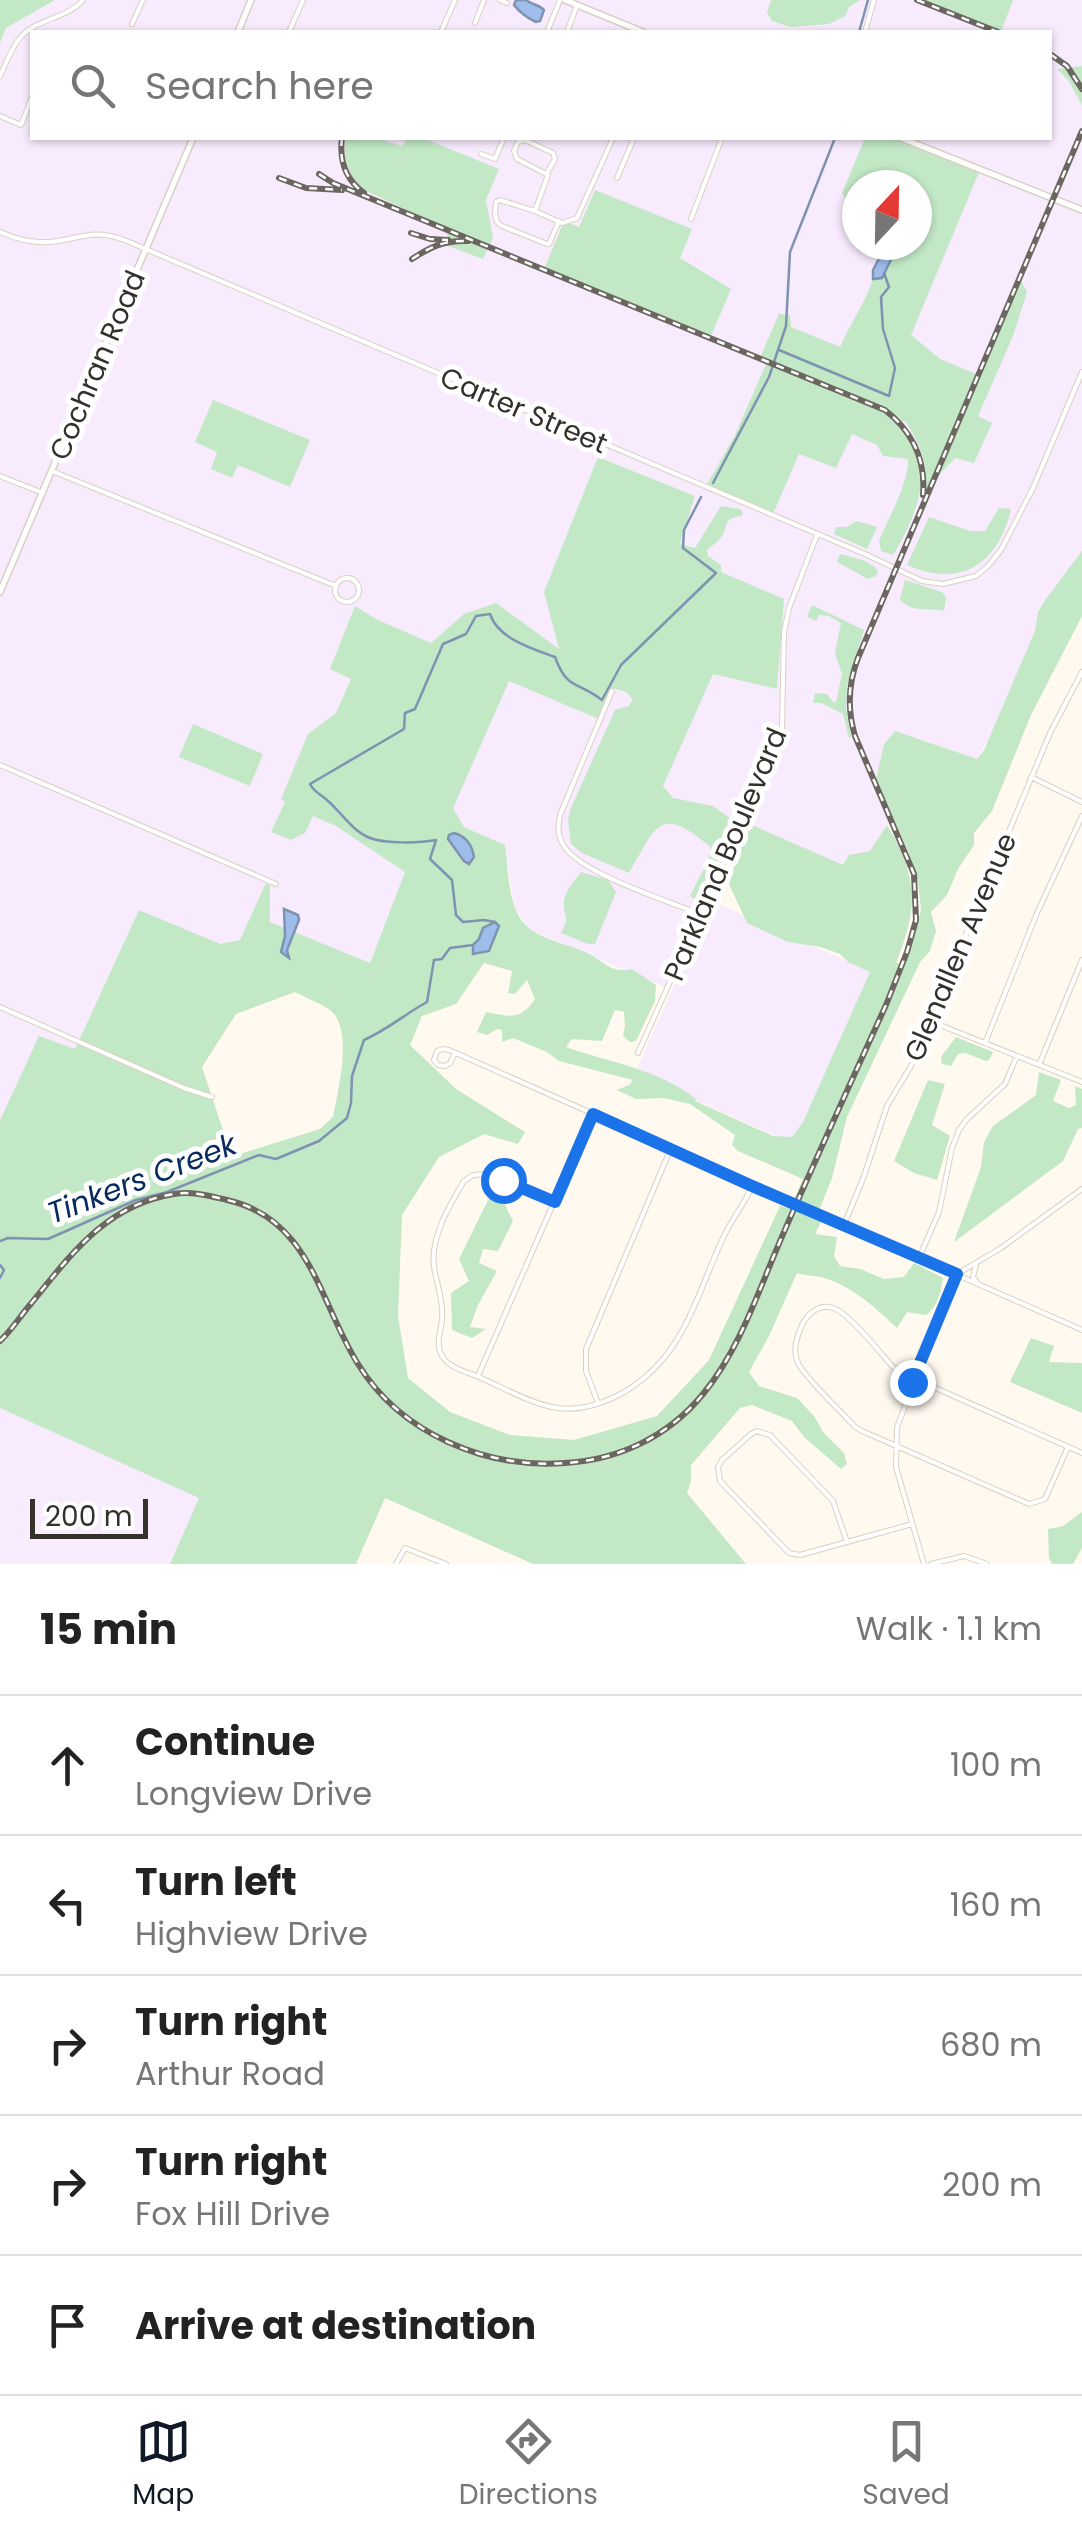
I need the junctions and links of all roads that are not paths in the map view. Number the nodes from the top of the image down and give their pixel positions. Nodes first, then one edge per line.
1 (82, 0) edge
2 (143, 0) edge
3 (251, 0) edge
4 (304, 0) edge
5 (455, 0) edge
6 (484, 0) edge
7 (500, 0) edge
8 (562, 0) edge
9 (874, 0) edge
10 (507, 3) dead end
11 (577, 5) junction
12 (475, 22) dead end
13 (132, 24) dead end
14 (239, 30) edge
15 (290, 30) edge
16 (443, 30) edge
17 (547, 30) edge
18 (568, 30) edge
19 (639, 30) edge
20 (866, 30) edge
21 (0, 76) edge
22 (30, 101) edge
23 (0, 116) edge
24 (193, 140) edge
25 (503, 140) edge
26 (612, 140) edge
27 (633, 140) edge
28 (721, 140) edge
29 (907, 140) edge
30 (481, 154) dead end
31 (547, 173) junction
32 (617, 178) dead end
33 (1082, 210) edge
34 (535, 211) junction
35 (691, 218) dead end
36 (558, 221) junction
37 (0, 232) edge
38 (146, 249) junction
39 (1082, 372) edge
40 (52, 471) junction
41 (0, 476) edge
42 (43, 493) junction
43 (817, 534) junction
44 (336, 586) junction
45 (0, 592) edge
46 (1082, 672) edge
47 (612, 690) dead end
48 (0, 765) edge
49 (1031, 778) junction
50 (1082, 802) edge
51 (1082, 816) edge
52 (276, 884) dead end
53 (700, 914) junction
54 (1082, 960) edge
55 (0, 1007) edge
56 (930, 1021) junction
57 (985, 1043) junction
58 (455, 1053) dead end
59 (638, 1053) dead end
60 (1017, 1056) junction
61 (1040, 1065) junction
62 (1082, 1082) edge
63 (212, 1096) dead end
64 (593, 1114) junction
65 (671, 1148) junction
66 (752, 1186) junction
67 (1082, 1190) edge
68 (555, 1202) junction
69 (844, 1226) junction
70 (919, 1258) junction
71 (978, 1262) junction
72 (957, 1274) junction
73 (981, 1286) junction
74 (1082, 1330) edge
75 (478, 1376) junction
76 (914, 1379) junction
77 (598, 1403) junction
78 (895, 1445) junction
79 (1068, 1447) junction
80 (1082, 1453) edge
81 (912, 1524) junction
82 (848, 1542) junction
83 (397, 1561) edge
84 (446, 1564) edge
85 (924, 1564) edge
86 (931, 1564) edge
87 (988, 1564) edge

1 - 21 street
2 - 13 street
3 - 14 street
4 - 15 street
5 - 16 street
6 - 12 street
7 - 10 street
8 - 11 street
8 - 17 street
9 - 20 street
11 - 18 street
11 - 19 street
22 - 23 street
24 - 38 street, Cochran Road
25 - 30 street
26 - 36 street
27 - 32 street
28 - 35 street
29 - 33 street
31 - 31 street
31 - 34 street
34 - 36 street
34 - 36 street
37 - 38 street, Carter Street
38 - 40 street, Cochran Road
38 - 43 street, Carter Street
39 - 43 street, Carter Street
40 - 42 street, Cochran Road
40 - 44 street
41 - 42 street
42 - 45 street, Cochran Road
43 - 53 street, Parkland Boulevard
44 - 44 street
46 - 49 street, Glenallen Avenue
47 - 53 street
48 - 52 street
49 - 50 street
49 - 56 street, Glenallen Avenue
51 - 57 street
53 - 59 street, Parkland Boulevard
54 - 61 street
55 - 63 street
56 - 57 street
56 - 69 street, Glenallen Avenue
57 - 60 street
58 - 64 street
60 - 61 street
60 - 70 street
61 - 62 street
64 - 65 street
64 - 68 street
65 - 66 street
65 - 77 street
66 - 69 street
66 - 77 street
67 - 71 street
68 - 75 street
68 - 75 street
69 - 70 street
70 - 72 street
71 - 72 street
71 - 73 street
72 - 73 street
72 - 76 street
73 - 74 street
75 - 77 street
76 - 78 street
76 - 78 street
76 - 79 street
78 - 79 street
78 - 81 street
79 - 80 street
81 - 82 street
81 - 85 street
82 - 82 street
83 - 84 street
86 - 87 street

